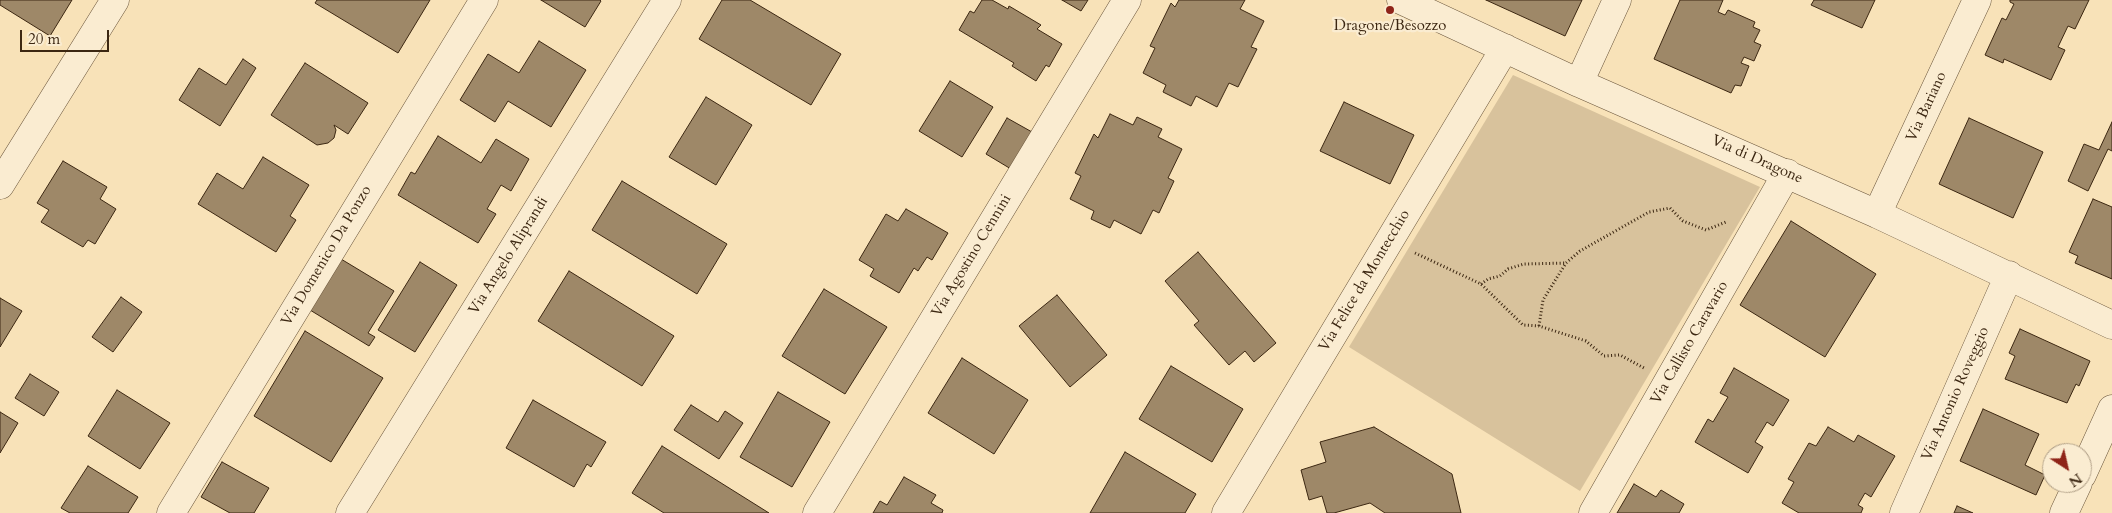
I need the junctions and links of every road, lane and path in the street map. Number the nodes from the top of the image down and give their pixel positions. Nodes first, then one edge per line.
1 (115, 0) edge
2 (484, 0) edge
3 (667, 0) edge
4 (1127, 0) edge
5 (1401, 0) edge
6 (1617, 0) edge
7 (1977, 0) edge
8 (1505, 48) junction
9 (1579, 83) junction
10 (1788, 173) junction
11 (0, 185) edge
12 (1877, 214) junction
13 (1758, 225) junction
14 (1390, 239) junction
15 (1566, 263) junction
16 (2009, 275) junction
17 (1481, 284) junction
18 (2112, 325) edge
19 (1539, 326) junction
20 (1670, 379) junction
21 (2112, 409) edge
22 (2092, 453) edge
23 (2073, 493) edge
24 (171, 513) edge
25 (350, 513) edge
26 (816, 513) edge
27 (1226, 513) edge
28 (1593, 513) edge
29 (1904, 513) edge
30 (2064, 513) edge

1 - 11 street
2 - 24 street, Via Domenico Da Ponzo
3 - 25 street, Via Angelo Aliprandi
4 - 26 street, Via Agostino Cennini
5 - 8 street, Via di Dragone
6 - 9 street
7 - 12 street, Via Bariano
8 - 9 street, Via di Dragone
8 - 14 street, Via Felice da Montecchio
9 - 10 street, Via di Dragone
10 - 12 street, Via di Dragone
10 - 13 street, Via Callisto Caravario
12 - 16 street, Via di Dragone
13 - 15 path
13 - 20 street, Via Callisto Caravario
14 - 17 path
14 - 27 street, Via Felice da Montecchio
15 - 17 path
15 - 19 path
16 - 18 street, Via di Dragone
16 - 29 street, Via Antonio Roveggio
17 - 19 path
19 - 20 path
20 - 28 street, Via Callisto Caravario
21 - 22 street
23 - 30 street

